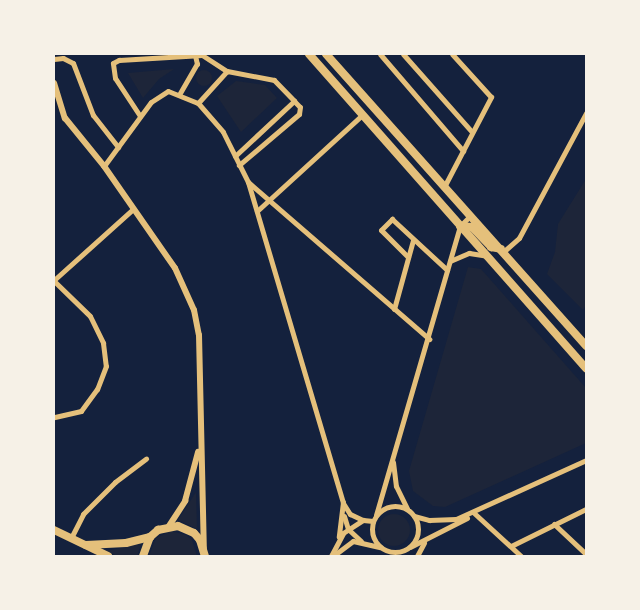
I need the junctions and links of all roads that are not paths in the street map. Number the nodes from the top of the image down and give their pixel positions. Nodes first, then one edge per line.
1 (308, 54) edge
2 (326, 54) edge
3 (380, 54) edge
4 (403, 54) edge
5 (452, 54) edge
6 (195, 55) junction
7 (54, 59) edge
8 (227, 71) junction
9 (54, 83) edge
10 (180, 93) junction
11 (294, 101) junction
12 (198, 103) junction
13 (586, 113) edge
14 (140, 116) junction
15 (361, 116) junction
16 (472, 132) junction
17 (118, 147) junction
18 (463, 151) junction
19 (235, 156) junction
20 (239, 165) junction
21 (104, 166) junction
22 (248, 182) junction
23 (444, 187) junction
24 (269, 200) junction
25 (133, 209) junction
26 (257, 211) junction
27 (470, 216) junction
28 (460, 226) junction
29 (413, 240) junction
30 (502, 250) junction
31 (488, 256) junction
32 (408, 257) junction
33 (450, 261) junction
34 (447, 270) junction
35 (54, 281) edge
36 (394, 309) junction
37 (429, 339) junction
38 (586, 346) edge
39 (586, 368) edge
40 (54, 417) edge
41 (200, 443) junction
42 (146, 459) dead end
43 (586, 460) edge
44 (393, 461) junction
45 (343, 502) junction
46 (407, 509) junction
47 (586, 509) edge
48 (474, 513) junction
49 (343, 514) junction
50 (376, 515) junction
51 (414, 516) junction
52 (363, 520) junction
53 (373, 521) junction
54 (554, 524) junction
55 (169, 526) junction
56 (348, 529) junction
57 (54, 530) edge
58 (150, 537) junction
59 (339, 537) junction
60 (71, 538) junction
61 (361, 541) junction
62 (424, 542) junction
63 (86, 545) junction
64 (511, 546) junction
65 (380, 547) junction
66 (410, 547) junction
67 (205, 552) edge
68 (394, 554) edge
69 (586, 554) edge
70 (108, 556) edge
71 (143, 556) edge
72 (332, 556) edge
73 (417, 556) edge
74 (521, 556) edge

1 - 15 main road
2 - 23 main road
3 - 18 street
4 - 16 street
5 - 16 street
6 - 8 street
6 - 10 street
6 - 14 street
7 - 17 street
8 - 11 street
8 - 12 street
9 - 21 street
10 - 12 street
10 - 14 street
11 - 19 street
11 - 20 street
12 - 19 street
13 - 30 street
14 - 17 street
15 - 24 street
15 - 28 main road
16 - 18 street
17 - 21 street
18 - 23 street
19 - 20 street
20 - 22 street
21 - 25 street
22 - 24 street
22 - 26 street
23 - 27 main road
24 - 26 street
24 - 36 street
25 - 35 street
25 - 41 street
26 - 45 street
27 - 28 street
27 - 30 main road
28 - 30 main road
28 - 31 main road
28 - 33 street
29 - 32 street
29 - 32 street
29 - 34 street
30 - 38 main road
31 - 33 street
31 - 39 main road
32 - 36 street
33 - 34 street
34 - 37 street
35 - 40 street
36 - 37 street
37 - 44 street
41 - 55 street
41 - 67 street
42 - 60 street
43 - 48 street
44 - 46 street
44 - 50 street
45 - 49 street
45 - 52 street
46 - 50 street
46 - 51 street
47 - 54 street
48 - 51 street
48 - 62 street
48 - 64 street
49 - 56 street
49 - 59 street
50 - 53 street
51 - 66 street
52 - 53 street
52 - 56 street
53 - 65 street
54 - 64 street
54 - 69 street
55 - 58 main road
55 - 67 main road
56 - 59 street
56 - 61 street
57 - 60 main road
58 - 63 main road
58 - 71 main road
59 - 72 street
60 - 63 main road
61 - 65 street
61 - 72 street
62 - 66 street
62 - 73 street
63 - 70 main road
64 - 74 street
65 - 68 street
66 - 68 street

